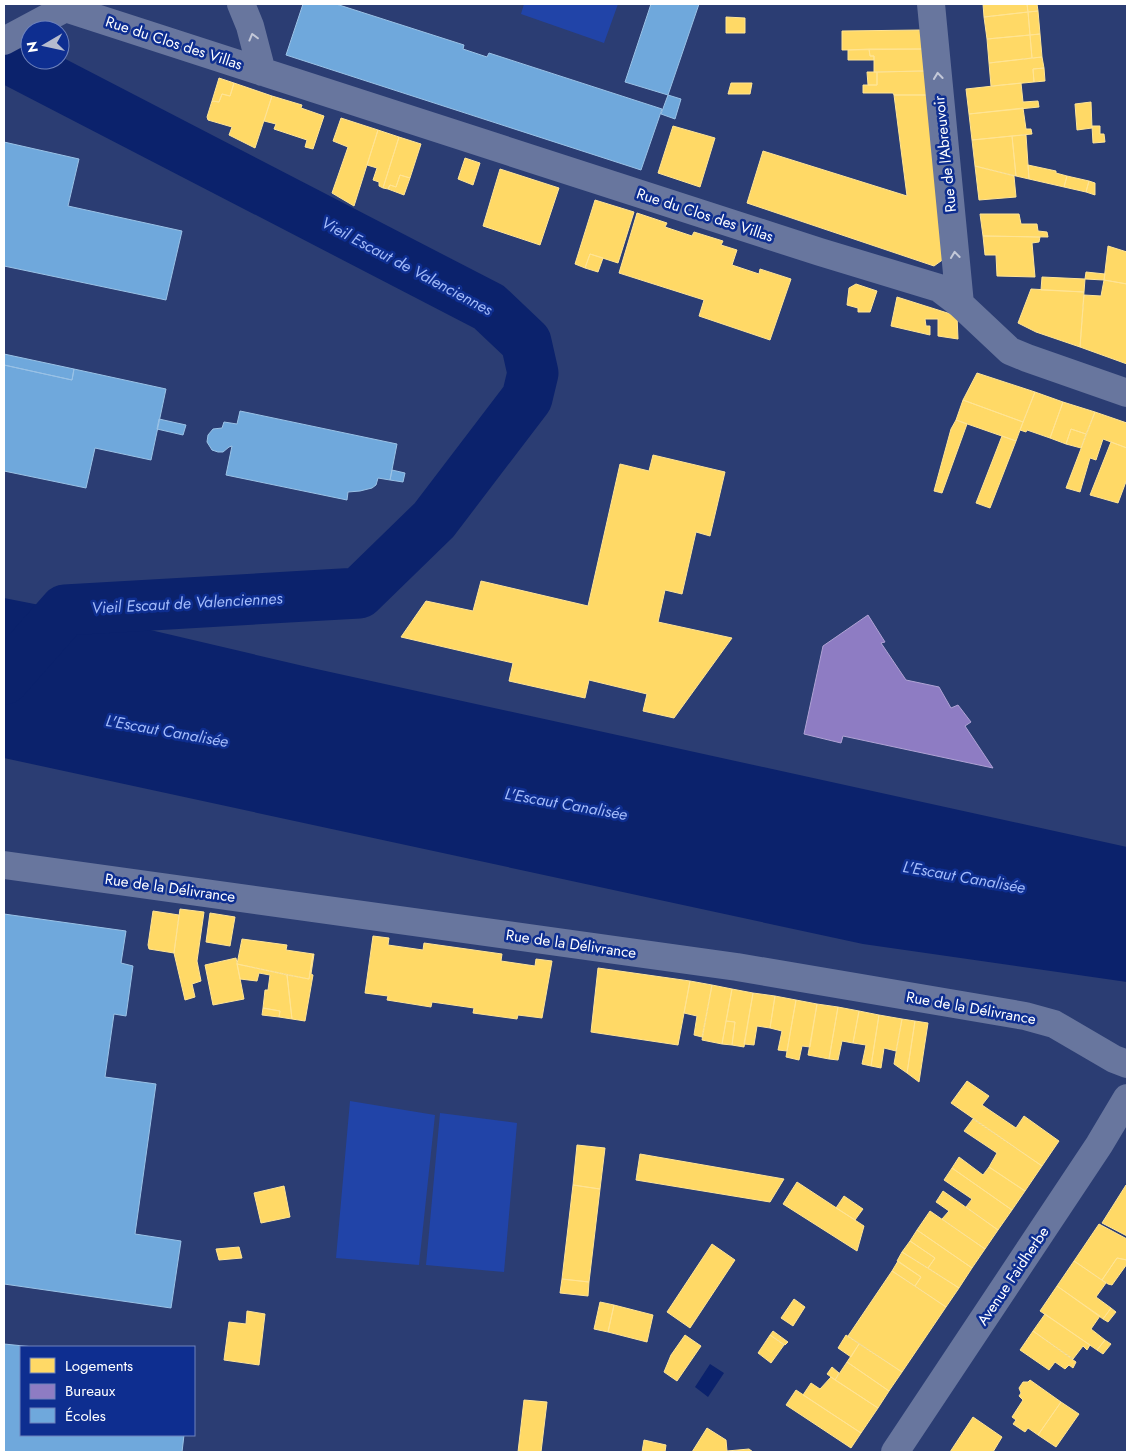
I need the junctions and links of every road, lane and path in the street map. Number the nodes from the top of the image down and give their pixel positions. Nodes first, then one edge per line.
1 (241, 4) edge
2 (931, 4) edge
3 (65, 5) edge
4 (4, 41) edge
5 (262, 72) junction
6 (960, 304) junction
7 (1127, 393) edge
8 (4, 865) edge
9 (1127, 1064) edge
10 (1127, 1098) edge
11 (895, 1452) edge

5 -> 1 street, Rue du Clos des Villas
6 -> 2 street, Rue de l'Abreuvoir
3 - 4 street
3 - 5 street, Rue du Clos des Villas
5 - 6 street, Rue du Clos des Villas
6 - 7 street, Rue du Clos des Villas
8 - 9 street, Rue de la Délivrance
10 - 11 street, Avenue Faidherbe

